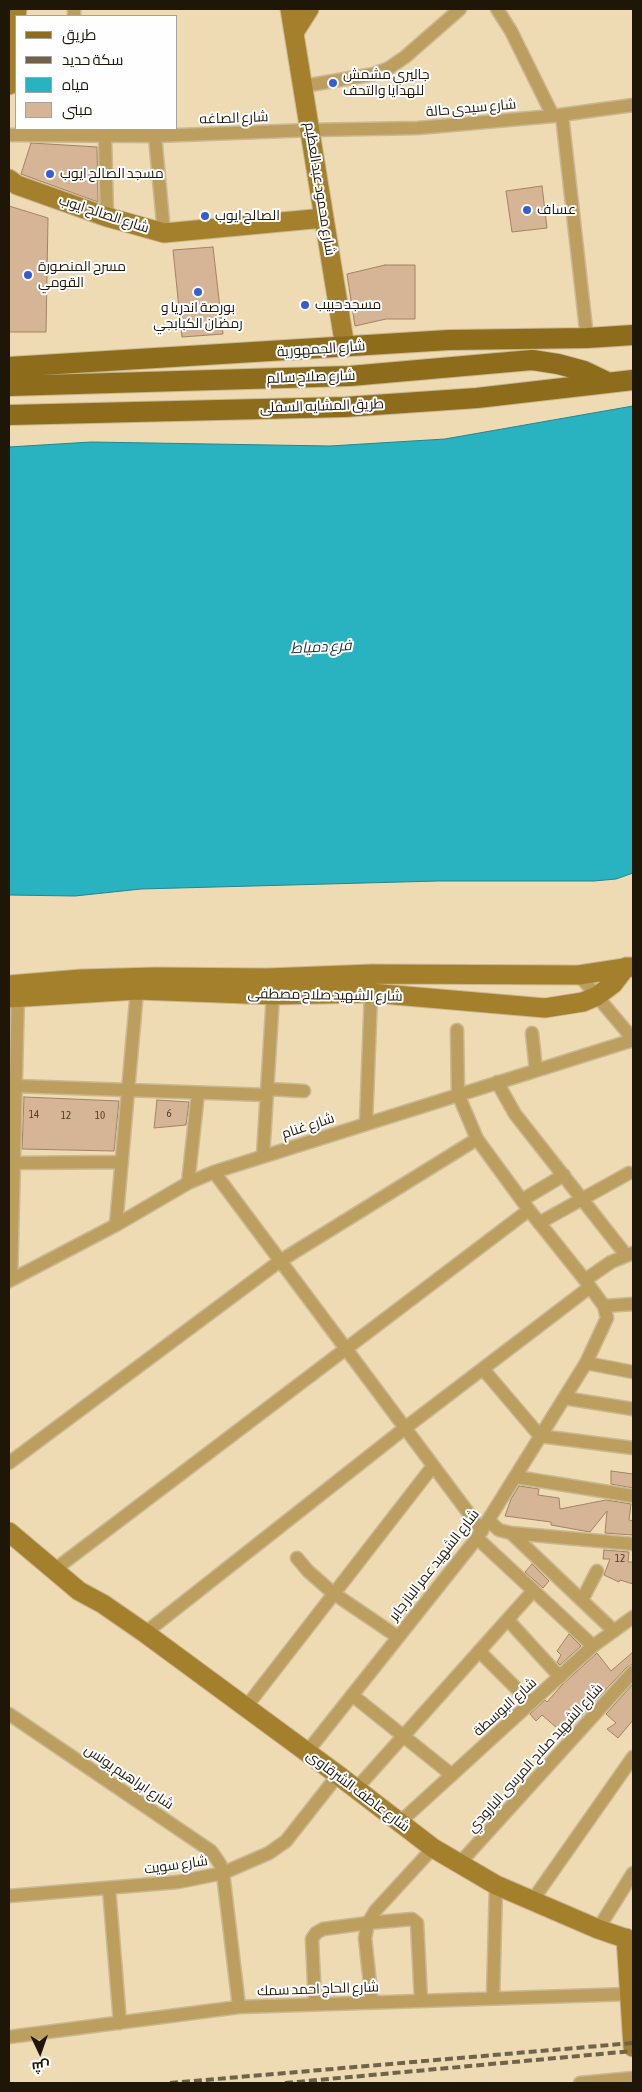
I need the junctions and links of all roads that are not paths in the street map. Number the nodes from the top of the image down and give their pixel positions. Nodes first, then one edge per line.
1 (290, 9) edge
2 (309, 9) edge
3 (460, 9) edge
4 (497, 9) edge
5 (15, 23) edge
6 (295, 31) junction
7 (10, 58) edge
8 (9, 85) edge
9 (304, 86) junction
10 (633, 106) edge
11 (558, 116) junction
12 (311, 130) junction
13 (83, 133) edge
14 (9, 135) edge
15 (155, 136) junction
16 (105, 137) junction
17 (9, 179) edge
18 (106, 217) junction
19 (324, 218) junction
20 (164, 233) junction
21 (633, 335) edge
22 (587, 338) junction
23 (345, 347) junction
24 (269, 352) junction
25 (9, 367) edge
26 (271, 378) junction
27 (633, 380) edge
28 (608, 382) junction
29 (9, 386) edge
30 (9, 415) edge
31 (630, 967) edge
32 (579, 975) junction
33 (137, 990) junction
34 (13, 991) edge
35 (371, 994) junction
36 (273, 995) junction
37 (597, 996) junction
38 (629, 1028) edge
39 (457, 1030) dead end
40 (532, 1033) dead end
41 (633, 1040) edge
42 (536, 1070) junction
43 (497, 1082) junction
44 (16, 1086) junction
45 (128, 1090) junction
46 (304, 1091) dead end
47 (267, 1092) junction
48 (198, 1093) junction
49 (458, 1094) junction
50 (366, 1123) junction
51 (477, 1139) junction
52 (263, 1156) junction
53 (122, 1162) junction
54 (14, 1163) junction
55 (214, 1172) junction
56 (629, 1173) dead end
57 (564, 1175) junction
58 (188, 1183) junction
59 (583, 1199) junction
60 (526, 1205) junction
61 (539, 1223) junction
62 (116, 1225) junction
63 (10, 1235) edge
64 (630, 1254) edge
65 (280, 1261) junction
66 (10, 1281) edge
67 (588, 1283) junction
68 (633, 1304) edge
69 (604, 1306) junction
70 (345, 1348) junction
71 (586, 1363) junction
72 (483, 1369) junction
73 (633, 1372) edge
74 (564, 1398) junction
75 (633, 1409) edge
76 (405, 1428) junction
77 (540, 1436) junction
78 (633, 1448) edge
79 (9, 1463) edge
80 (433, 1466) junction
81 (516, 1477) junction
82 (633, 1496) edge
83 (9, 1520) edge
84 (482, 1529) junction
85 (9, 1532) edge
86 (511, 1533) junction
87 (633, 1544) edge
88 (297, 1558) dead end
89 (62, 1564) junction
90 (597, 1571) dead end
91 (533, 1591) junction
92 (333, 1593) junction
93 (582, 1600) junction
94 (104, 1604) junction
95 (633, 1617) edge
96 (508, 1620) junction
97 (614, 1631) junction
98 (145, 1633) junction
99 (398, 1637) junction
100 (593, 1646) junction
101 (479, 1651) junction
102 (633, 1672) edge
103 (560, 1677) junction
104 (352, 1695) junction
105 (530, 1703) junction
106 (246, 1707) junction
107 (9, 1714) edge
108 (403, 1736) junction
109 (307, 1752) junction
110 (633, 1757) edge
111 (338, 1775) junction
112 (452, 1775) junction
113 (356, 1789) junction
114 (399, 1822) junction
115 (433, 1848) junction
116 (459, 1864) junction
117 (633, 1873) edge
118 (223, 1874) junction
119 (496, 1885) junction
120 (109, 1888) junction
121 (9, 1896) edge
122 (532, 1902) junction
123 (368, 1923) junction
124 (598, 1929) junction
125 (630, 1940) edge
126 (630, 1994) junction
127 (493, 1998) junction
128 (422, 2001) junction
129 (372, 2002) junction
130 (315, 2004) junction
131 (239, 2007) junction
132 (120, 2023) junction
133 (9, 2037) edge
134 (633, 2047) edge
135 (633, 2078) edge
136 (580, 2083) edge

1 - 6 street, شارع محمود عبد العظيم
2 - 6 street
3 - 9 street
4 - 11 street
5 - 7 street
6 - 9 street, شارع محمود عبد العظيم
7 - 8 street
9 - 12 street, شارع محمود عبد العظيم
10 - 11 street, شارع سيدى حالة
11 - 12 street, شارع سيدى حالة
11 - 22 street
12 - 15 street, شارع الصاغه
12 - 19 street, شارع محمود عبد العظيم
13 - 14 street, شارع الصاغه
13 - 16 street, شارع الصاغه
15 - 16 street, شارع الصاغه
15 - 20 street
16 - 18 street
17 - 18 street, شارع الصالح ايوب
18 - 20 street, شارع الصالح ايوب
19 - 20 street, شارع الصالح ايوب
19 - 23 street, شارع محمود عبد العظيم
21 - 22 main road, شارع الجمهورية
22 - 23 main road, شارع الجمهورية
23 - 24 main road, شارع الجمهورية
24 - 25 main road, شارع الجمهورية
24 - 26 main road
26 - 28 main road, شارع صلاح سالم
26 - 29 main road, شارع صلاح سالم
27 - 28 main road, طريق المشايه السفلى
28 - 30 main road, طريق المشايه السفلى
31 - 32 street, شارع الشهيد صلاح مصطفى
31 - 37 street, شارع الشهيد صلاح مصطفى
32 - 34 street, شارع الشهيد صلاح مصطفى
32 - 37 street
33 - 34 street, شارع الشهيد صلاح مصطفى
33 - 36 street, شارع الشهيد صلاح مصطفى
33 - 45 street
34 - 44 street
35 - 36 street, شارع الشهيد صلاح مصطفى
35 - 37 street, شارع الشهيد صلاح مصطفى
35 - 50 street
36 - 47 street
37 - 38 street
38 - 41 street
39 - 49 street
40 - 42 street
41 - 42 street, شارع غنام
42 - 43 street, شارع غنام
43 - 49 street, شارع غنام
43 - 57 street
44 - 45 street
44 - 54 street
45 - 48 street
45 - 53 street
46 - 47 street
47 - 48 street
47 - 52 street
48 - 58 street
49 - 50 street, شارع غنام
49 - 51 street
50 - 52 street, شارع غنام
51 - 60 street
51 - 65 street
52 - 55 street, شارع غنام
53 - 54 street
53 - 62 street
54 - 63 street
55 - 58 street, شارع غنام
55 - 65 street
56 - 59 street
57 - 59 street
57 - 60 street
58 - 62 street, شارع غنام
59 - 61 street
59 - 64 street
60 - 61 street
60 - 70 street
61 - 67 street
62 - 66 street, شارع غنام
63 - 66 street
64 - 67 street
65 - 70 street
65 - 79 street
67 - 69 street
67 - 72 street
68 - 69 street
69 - 71 street, شارع الشهيد عمر الباز جابر
70 - 76 street
70 - 89 street
71 - 73 street
71 - 74 street, شارع الشهيد عمر الباز جابر
72 - 76 street
72 - 77 street
74 - 75 street
74 - 77 street, شارع الشهيد عمر الباز جابر
76 - 80 street
76 - 98 street
77 - 78 street
77 - 81 street, شارع الشهيد عمر الباز جابر
80 - 84 street
80 - 92 street
81 - 82 street
81 - 84 street, شارع الشهيد عمر الباز جابر
83 - 89 street, شارع عاطف الشرقاوى
84 - 86 street
84 - 91 street
84 - 99 street, شارع الشهيد عمر الباز جابر
85 - 94 street, شارع عاطف الشرقاوى
86 - 87 street
86 - 93 street
88 - 92 street
89 - 94 street, شارع عاطف الشرقاوى
90 - 93 street
91 - 96 street
91 - 100 street
92 - 99 street
92 - 106 street
93 - 97 street
94 - 98 street, شارع عاطف الشرقاوى
95 - 97 street, شارع البوسطة
96 - 101 street
96 - 103 street
97 - 100 street, شارع البوسطة
98 - 106 street, شارع عاطف الشرقاوى
99 - 104 street, شارع الشهيد عمر الباز جابر
100 - 103 street, شارع البوسطة
101 - 105 street
101 - 108 street
102 - 116 street, شارع الشهيد صلاح المرسى البارودي
103 - 105 street, شارع البوسطة
104 - 108 street
104 - 109 street, شارع الشهيد عمر الباز جابر
105 - 112 street, شارع البوسطة
106 - 109 street, شارع عاطف الشرقاوى
107 - 118 street, شارع ابراهيم يونس
108 - 112 street
108 - 113 street
109 - 111 street, شارع عاطف الشرقاوى
110 - 122 street
111 - 113 street, شارع عاطف الشرقاوى
111 - 118 street, شارع سويت
112 - 114 street, شارع البوسطة
113 - 114 street, شارع عاطف الشرقاوى
114 - 115 street, شارع عاطف الشرقاوى
115 - 116 street, شارع عاطف الشرقاوى
115 - 123 street
116 - 119 street, شارع عاطف الشرقاوى
117 - 124 street
118 - 120 street, شارع سويت
118 - 131 street
119 - 122 street, شارع عاطف الشرقاوى
119 - 127 street
120 - 121 street, شارع سويت
120 - 132 street
122 - 124 street, شارع عاطف الشرقاوى
123 - 128 street
123 - 129 street
123 - 130 street
124 - 125 street, شارع عاطف الشرقاوى
125 - 126 street
126 - 127 street, شارع الحاج احمد سمك
126 - 134 street
127 - 128 street, شارع الحاج احمد سمك
128 - 129 street, شارع الحاج احمد سمك
129 - 130 street, شارع الحاج احمد سمك
130 - 131 street, شارع الحاج احمد سمك
131 - 132 street, شارع الحاج احمد سمك
132 - 133 street, شارع الحاج احمد سمك
135 - 136 street

